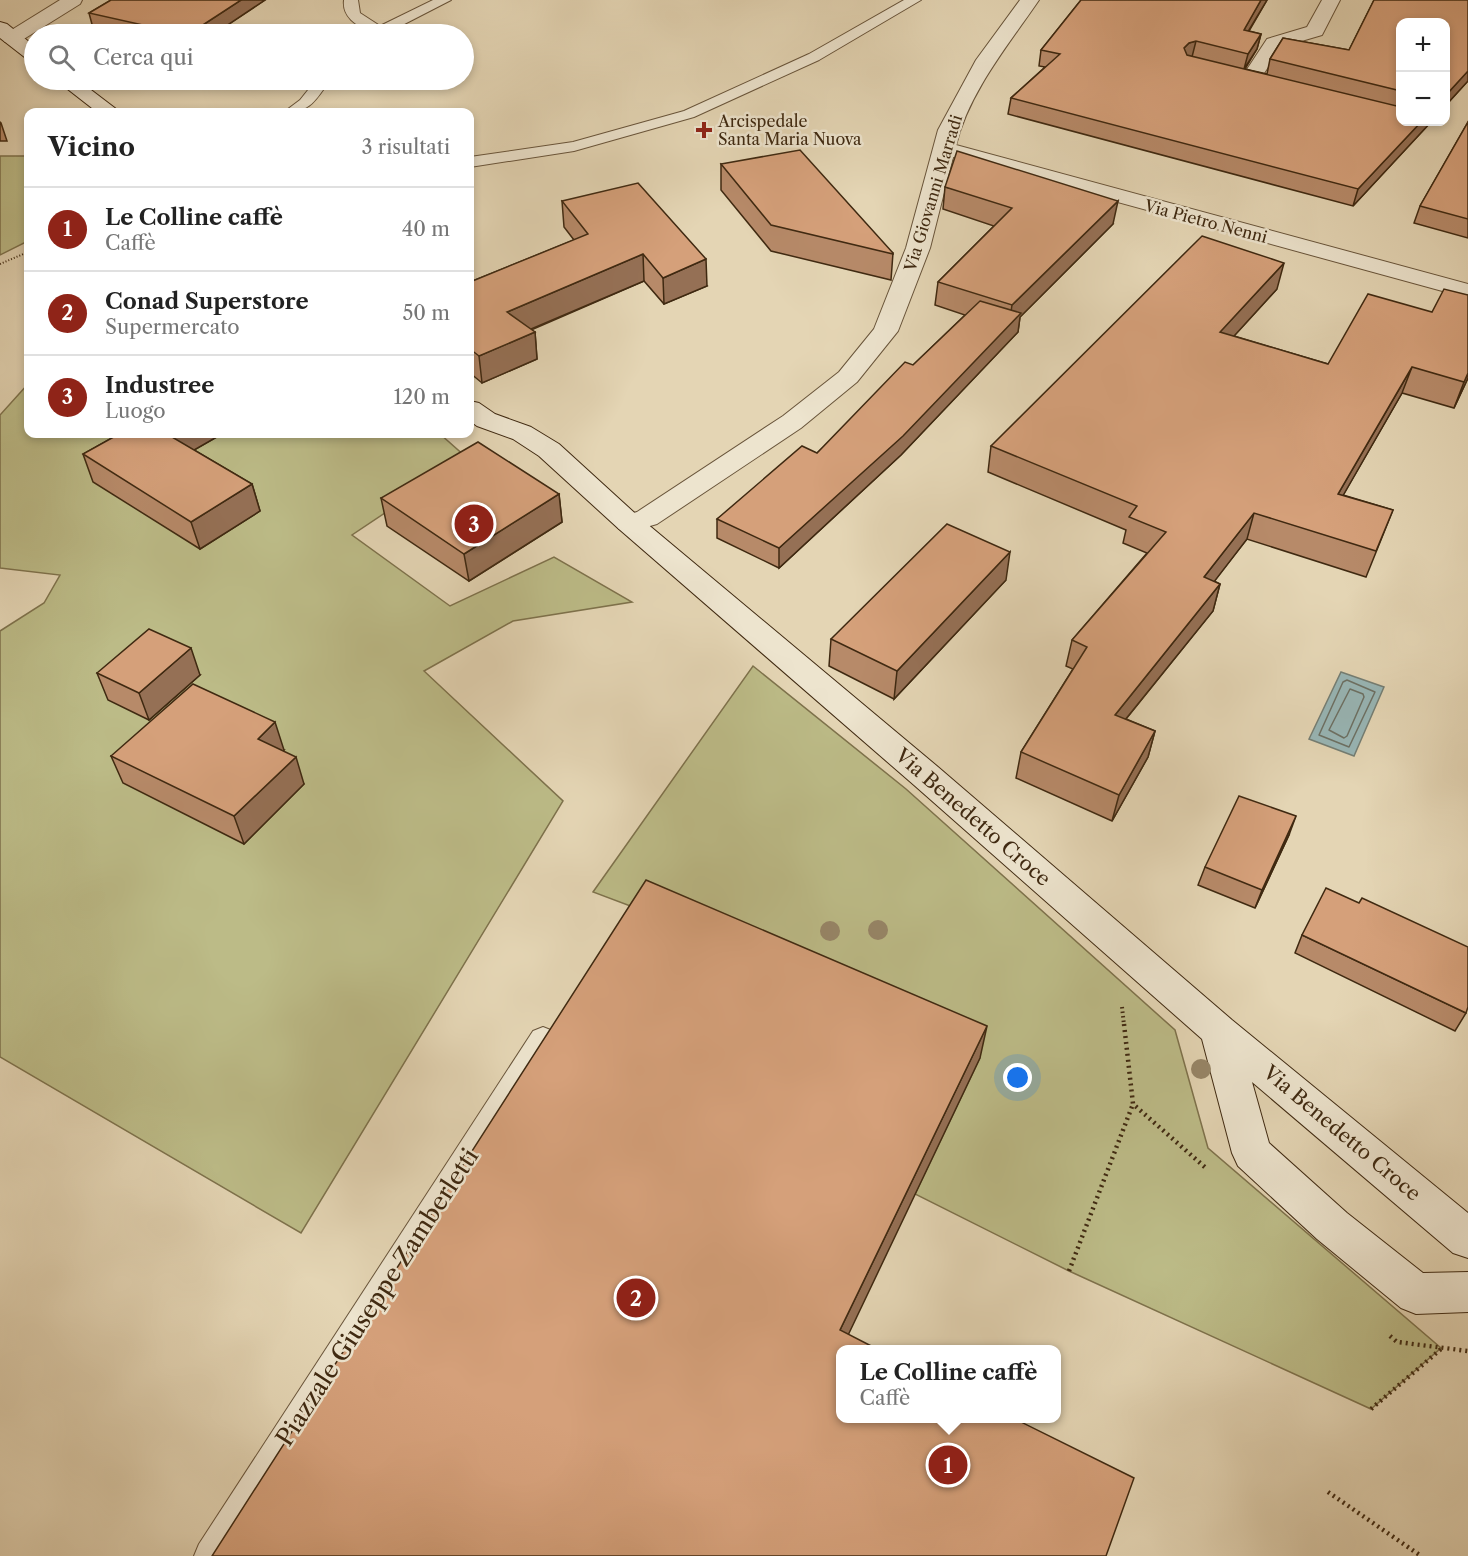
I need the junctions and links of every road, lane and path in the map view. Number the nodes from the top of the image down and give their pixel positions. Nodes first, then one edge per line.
1 (73, 0) edge
2 (351, 0) edge
3 (444, 0) edge
4 (914, 0) edge
5 (1030, 0) edge
6 (1331, 0) edge
7 (24, 24) edge
8 (24, 24) edge
9 (365, 24) edge
10 (396, 24) edge
11 (6, 33) edge
12 (24, 47) edge
13 (1227, 74) edge
14 (1250, 80) junction
15 (1273, 86) edge
16 (80, 90) edge
17 (316, 90) edge
18 (104, 108) edge
19 (304, 108) edge
20 (944, 148) junction
21 (474, 161) edge
22 (24, 254) edge
23 (0, 264) edge
24 (1468, 291) edge
25 (474, 412) edge
26 (629, 523) junction
27 (1122, 1003) dead end
28 (1219, 1031) junction
29 (543, 1039) edge
30 (1133, 1104) junction
31 (1212, 1174) dead end
32 (1468, 1239) edge
33 (1069, 1271) dead end
34 (1468, 1292) edge
35 (1389, 1334) dead end
36 (1441, 1348) junction
37 (1468, 1351) edge
38 (1371, 1409) dead end
39 (1328, 1492) dead end
40 (211, 1556) edge
41 (1421, 1556) edge

1 - 8 street
2 - 9 lane
3 - 10 lane
4 - 21 lane
5 - 20 street, Via Giovanni Marradi
6 - 14 street
7 - 11 street
11 - 12 street
13 - 14 street
14 - 15 street
16 - 18 street
17 - 19 lane
20 - 24 street, Via Pietro Nenni
20 - 26 street, Via Giovanni Marradi
22 - 23 path
25 - 26 street, Via Benedetto Croce
26 - 28 street, Via Benedetto Croce
27 - 30 path
28 - 32 street, Via Benedetto Croce
28 - 34 street
29 - 40 lane, Piazzale Giuseppe Zamberletti
30 - 31 path
30 - 33 path
35 - 36 path
36 - 37 path
36 - 38 path
39 - 41 path

